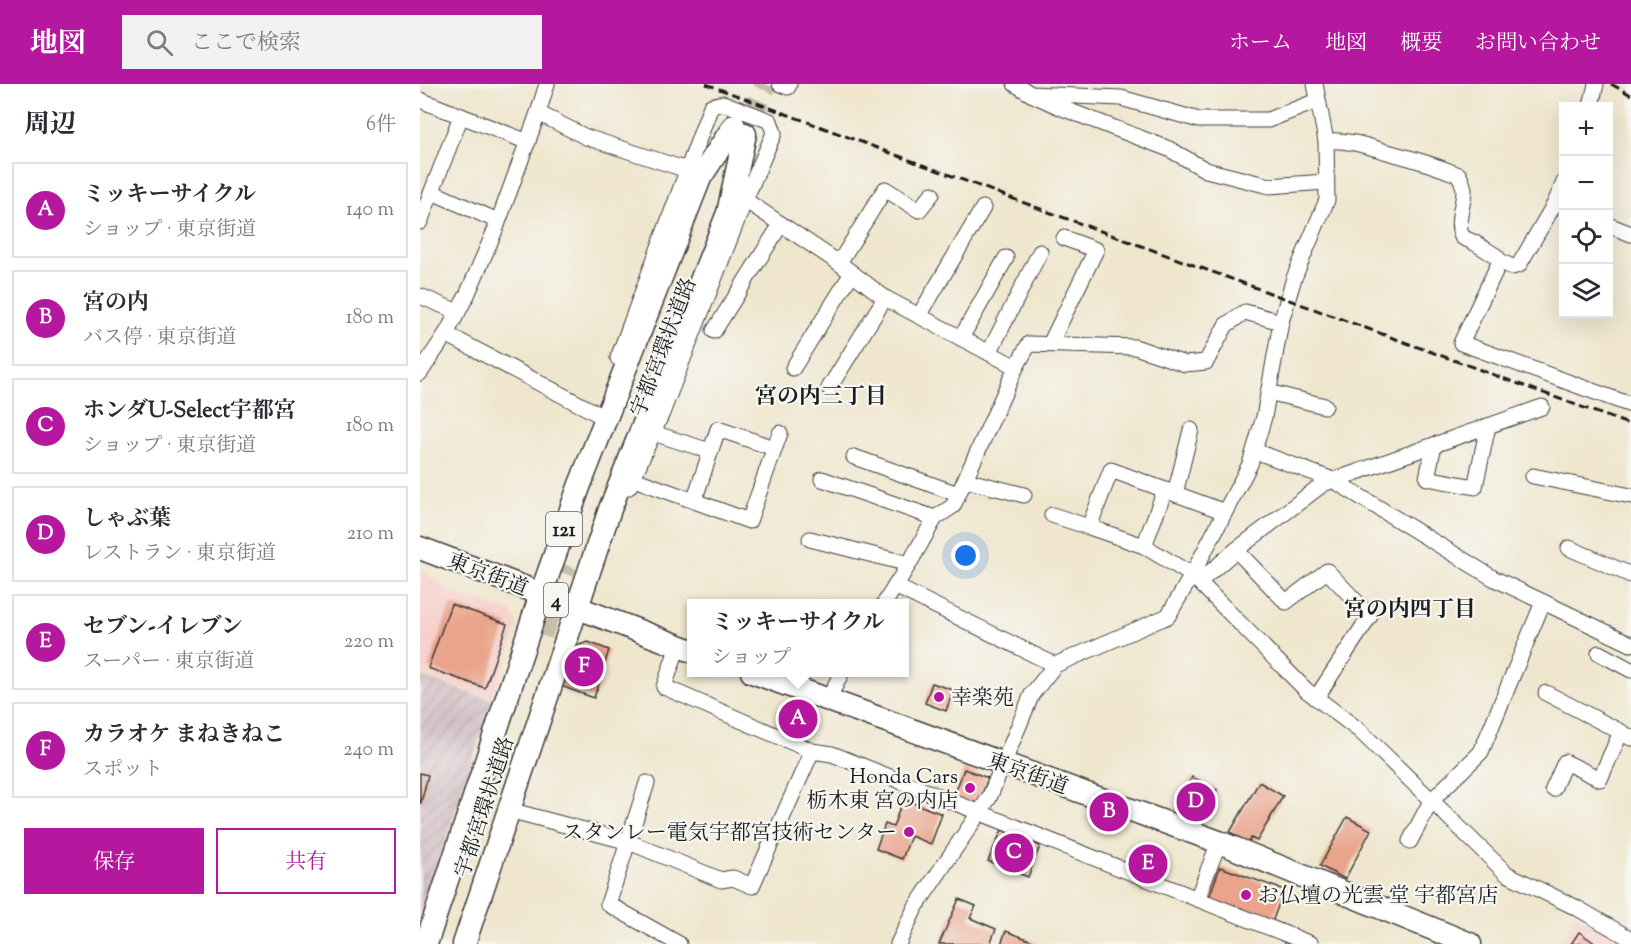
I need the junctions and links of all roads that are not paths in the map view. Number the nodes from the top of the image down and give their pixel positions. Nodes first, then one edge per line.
1 (548, 84) edge
2 (780, 84) edge
3 (789, 84) edge
4 (1015, 84) edge
5 (1315, 84) edge
6 (1596, 84) edge
7 (1031, 94) junction
8 (420, 100) edge
9 (1317, 101) junction
10 (1592, 102) edge
11 (538, 113) junction
12 (461, 116) junction
13 (742, 124) junction
14 (1326, 141) junction
15 (528, 142) junction
16 (687, 170) junction
17 (1326, 182) junction
18 (432, 192) junction
19 (932, 194) dead end
20 (745, 200) junction
21 (1559, 205) edge
22 (983, 208) dead end
23 (498, 221) junction
24 (420, 222) edge
25 (781, 224) junction
26 (1613, 227) edge
27 (1631, 234) edge
28 (1064, 238) dead end
29 (1040, 252) dead end
30 (1006, 258) dead end
31 (1500, 261) junction
32 (839, 263) junction
33 (852, 273) junction
34 (420, 296) edge
35 (885, 298) junction
36 (458, 312) junction
37 (919, 316) junction
38 (1281, 322) junction
39 (714, 331) dead end
40 (446, 334) junction
41 (962, 338) junction
42 (1050, 344) junction
43 (989, 353) junction
44 (1016, 367) junction
45 (793, 368) dead end
46 (420, 373) edge
47 (829, 388) dead end
48 (1268, 392) junction
49 (1631, 405) edge
50 (1325, 406) dead end
51 (1542, 407) dead end
52 (598, 414) junction
53 (1488, 426) junction
54 (1191, 430) dead end
55 (653, 433) junction
56 (1434, 445) junction
57 (710, 451) junction
58 (1254, 451) junction
59 (854, 457) dead end
60 (1533, 476) dead end
61 (634, 479) junction
62 (822, 479) dead end
63 (1333, 480) junction
64 (579, 487) junction
65 (962, 487) junction
66 (1170, 492) junction
67 (1024, 495) dead end
68 (1631, 496) edge
69 (694, 501) junction
70 (610, 509) junction
71 (1225, 512) junction
72 (1052, 515) dead end
73 (935, 518) junction
74 (1089, 527) junction
75 (810, 538) dead end
76 (1144, 546) junction
77 (420, 548) edge
78 (1569, 548) dead end
79 (1236, 550) junction
80 (909, 564) junction
81 (571, 569) tunnel mouth
82 (1631, 575) edge
83 (1196, 578) junction
84 (895, 586) junction
85 (541, 594) junction
86 (887, 599) edge
87 (1543, 602) junction
88 (576, 608) junction
89 (1631, 644) edge
90 (685, 648) edge
91 (1599, 653) dead end
92 (1055, 665) junction
93 (1631, 670) edge
94 (766, 677) edge
95 (840, 677) edge
96 (1546, 693) dead end
97 (1316, 698) junction
98 (828, 700) junction
99 (1626, 735) edge
100 (812, 750) junction
101 (1004, 765) junction
102 (647, 783) dead end
103 (1552, 789) dead end
104 (1431, 801) junction
105 (508, 810) junction
106 (979, 813) junction
107 (1410, 841) dead end
108 (629, 842) junction
109 (1219, 842) junction
110 (1197, 899) junction
111 (1631, 939) edge
112 (426, 944) edge
113 (438, 944) edge
114 (452, 944) edge
115 (464, 944) edge
116 (679, 944) edge
117 (898, 944) edge
118 (1311, 944) edge
119 (1470, 944) edge

1 - 11 street
2 - 3 street
4 - 7 street
5 - 9 street
6 - 10 street
7 - 9 street
7 - 17 street
8 - 12 street
9 - 14 street
11 - 15 street
11 - 16 street
12 - 15 street
12 - 18 street
13 - 64 highway, 121
13 - 70 highway, 121
13 - 81 highway, 宇都宮環状道路 / 121
14 - 17 street
14 - 31 street
15 - 23 street
16 - 20 street
16 - 52 street
17 - 38 street
18 - 23 street
18 - 24 street
19 - 32 street
20 - 25 street
20 - 55 street
21 - 31 street
22 - 37 street
23 - 36 street
25 - 32 street
25 - 39 street
26 - 27 street
28 - 42 street
29 - 43 street
30 - 41 street
31 - 49 street
32 - 33 street
33 - 35 street
33 - 45 street
34 - 36 street
35 - 37 street
35 - 47 street
36 - 40 street
37 - 41 street
38 - 42 street
38 - 48 street
40 - 46 street
40 - 52 street
41 - 43 street
42 - 44 street
43 - 44 street
44 - 65 street
48 - 50 street
48 - 58 street
51 - 53 street
52 - 64 street
53 - 56 street
53 - 56 street
54 - 66 street
55 - 57 street
55 - 61 street
56 - 63 street
57 - 69 street
57 - 69 street
58 - 63 street
58 - 71 street
59 - 65 street
60 - 68 street
61 - 69 street
61 - 70 street
62 - 73 street
63 - 79 street
63 - 87 street
64 - 85 highway, 121
65 - 67 street
65 - 73 street
66 - 71 street
66 - 74 street
66 - 76 street
70 - 88 highway, 121
71 - 83 street
72 - 74 street
73 - 80 street
74 - 76 street
75 - 80 street
76 - 83 street
77 - 85 highway, 東京街道 / 4
78 - 82 street
79 - 83 street
79 - 97 street
80 - 84 street
83 - 92 street
83 - 97 street
84 - 86 street
84 - 92 street
85 - 88 highway, 東京街道 / 4
85 - 112 highway, 121
87 - 89 street
87 - 104 street
88 - 90 highway, 東京街道 / 4
88 - 105 highway, 121
90 - 100 street
91 - 93 street
92 - 101 street
94 - 98 highway, 東京街道
95 - 98 street
96 - 99 street
97 - 104 street
98 - 101 highway, 東京街道
99 - 103 street
100 - 106 street
100 - 108 street
101 - 106 street
101 - 109 highway, 東京街道
102 - 108 street
104 - 107 street
104 - 111 street
105 - 108 street
105 - 115 highway, 121
106 - 110 street
106 - 117 street
108 - 116 street
109 - 110 street
109 - 119 highway, 東京街道
110 - 118 street
113 - 114 highway, 宇都宮環状道路

